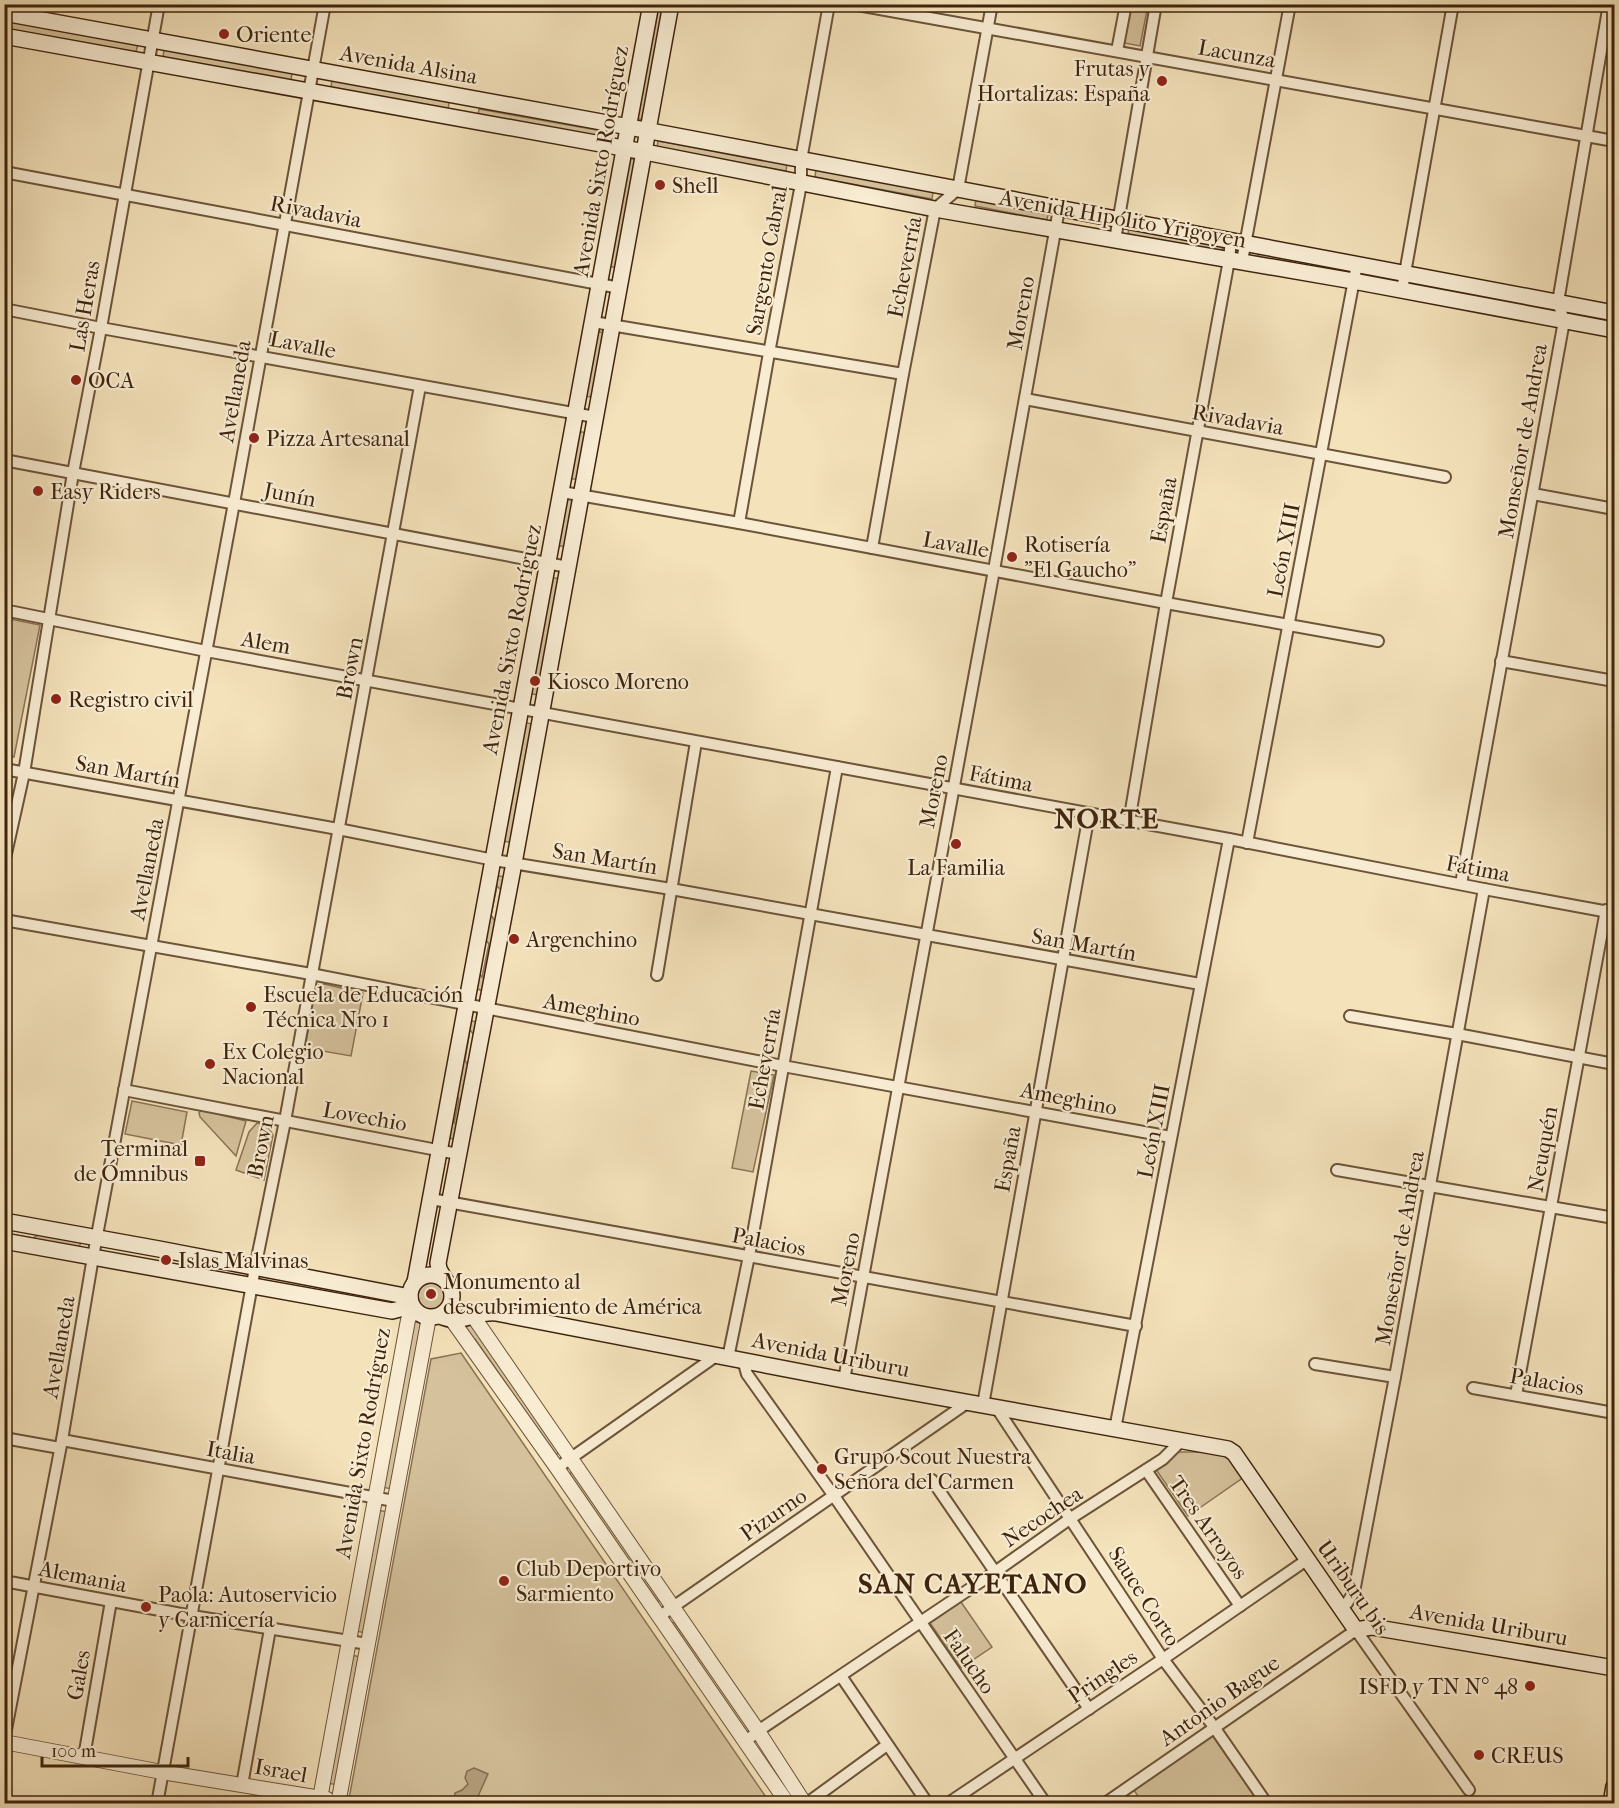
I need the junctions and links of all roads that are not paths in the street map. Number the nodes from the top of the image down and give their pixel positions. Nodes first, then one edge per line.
1 (159, 4) edge
2 (325, 4) edge
3 (651, 4) edge
4 (671, 4) edge
5 (829, 4) edge
6 (992, 4) edge
7 (1126, 4) edge
8 (1156, 4) edge
9 (1290, 4) edge
10 (1453, 4) edge
11 (1609, 4) edge
12 (858, 5) edge
13 (4, 13) edge
14 (987, 28) junction
15 (4, 36) edge
16 (152, 40) junction
17 (1117, 51) junction
18 (1147, 57) junction
19 (149, 62) junction
20 (313, 70) junction
21 (1276, 80) junction
22 (309, 90) junction
23 (465, 97) junction
24 (1435, 108) junction
25 (461, 119) junction
26 (629, 127) junction
27 (648, 131) junction
28 (1586, 136) junction
29 (1614, 141) edge
30 (625, 149) junction
31 (645, 152) junction
32 (801, 160) junction
33 (4, 172) edge
34 (801, 184) junction
35 (958, 189) junction
36 (124, 195) junction
37 (935, 209) junction
38 (1059, 209) junction
39 (1118, 219) junction
40 (285, 225) junction
41 (1055, 230) junction
42 (1115, 240) junction
43 (1238, 242) junction
44 (1235, 261) junction
45 (1357, 264) junction
46 (1405, 273) junction
47 (1353, 281) junction
48 (600, 285) junction
49 (620, 288) junction
50 (1402, 290) junction
51 (1558, 302) junction
52 (4, 309) edge
53 (1614, 313) edge
54 (1564, 321) junction
55 (593, 322) junction
56 (613, 325) junction
57 (101, 328) junction
58 (1614, 330) edge
59 (769, 353) junction
60 (260, 356) junction
61 (903, 374) junction
62 (420, 386) junction
63 (1025, 399) junction
64 (576, 414) junction
65 (595, 417) junction
66 (1197, 432) junction
67 (1321, 453) junction
68 (4, 460) edge
69 (73, 473) junction
70 (1445, 477) dead end
71 (562, 492) junction
72 (582, 494) junction
73 (1533, 494) junction
74 (234, 503) junction
75 (1614, 509) edge
76 (739, 523) junction
77 (393, 535) junction
78 (872, 548) junction
79 (548, 564) junction
80 (568, 567) junction
81 (994, 570) junction
82 (1166, 603) junction
83 (4, 610) edge
84 (49, 618) junction
85 (1288, 626) junction
86 (1378, 641) dead end
87 (206, 651) junction
88 (1501, 660) junction
89 (366, 681) junction
90 (1614, 681) edge
91 (521, 709) junction
92 (542, 713) junction
93 (696, 742) junction
94 (837, 767) junction
95 (4, 769) edge
96 (24, 773) junction
97 (954, 789) junction
98 (179, 800) junction
99 (1089, 814) junction
100 (1129, 822) junction
101 (338, 830) junction
102 (1229, 839) junction
103 (1247, 843) junction
104 (494, 860) junction
105 (4, 863) edge
106 (514, 863) junction
107 (1461, 884) junction
108 (671, 888) junction
109 (1484, 889) junction
110 (1610, 911) edge
111 (809, 914) junction
112 (4, 920) edge
113 (926, 935) junction
114 (152, 945) junction
115 (1064, 960) junction
116 (311, 974) junction
117 (657, 975) dead end
118 (1200, 984) junction
119 (466, 1005) junction
120 (486, 1009) junction
121 (1350, 1016) dead end
122 (1457, 1034) junction
123 (1578, 1057) junction
124 (1614, 1064) edge
125 (783, 1066) junction
126 (898, 1086) junction
127 (124, 1090) junction
128 (1036, 1112) junction
129 (285, 1121) junction
130 (1172, 1137) junction
131 (439, 1149) junction
132 (458, 1154) junction
133 (1337, 1170) dead end
134 (1430, 1185) junction
135 (431, 1199) junction
136 (450, 1203) junction
137 (1552, 1206) junction
138 (1614, 1218) edge
139 (4, 1221) edge
140 (97, 1238) junction
141 (4, 1241) edge
142 (749, 1256) junction
143 (93, 1257) junction
144 (255, 1268) junction
145 (863, 1278) junction
146 (447, 1281) junction
147 (253, 1286) junction
148 (412, 1299) junction
149 (1002, 1302) junction
150 (473, 1316) junction
151 (440, 1318) junction
152 (1136, 1326) junction
153 (729, 1358) junction
154 (1315, 1364) dead end
155 (1395, 1377) junction
156 (844, 1380) junction
157 (1473, 1388) dead end
158 (1516, 1395) junction
159 (967, 1402) junction
160 (990, 1406) junction
161 (1614, 1413) edge
162 (1115, 1429) junction
163 (4, 1438) edge
164 (1181, 1441) junction
165 (61, 1444) junction
166 (570, 1459) junction
167 (557, 1468) junction
168 (219, 1470) junction
169 (1146, 1470) junction
170 (932, 1480) dead end
171 (834, 1496) junction
172 (376, 1498) junction
173 (394, 1501) junction
174 (1071, 1518) junction
175 (1308, 1559) junction
176 (995, 1572) junction
177 (4, 1581) edge
178 (33, 1586) junction
179 (111, 1601) junction
180 (1240, 1606) junction
181 (672, 1608) junction
182 (1341, 1609) junction
183 (192, 1616) junction
184 (660, 1617) junction
185 (920, 1622) junction
186 (270, 1629) junction
187 (1356, 1630) junction
188 (349, 1641) junction
189 (368, 1644) junction
190 (1163, 1659) junction
191 (1614, 1668) edge
192 (841, 1676) junction
193 (1089, 1709) junction
194 (1214, 1727) junction
195 (758, 1731) junction
196 (4, 1741) edge
197 (745, 1742) junction
198 (887, 1745) junction
199 (84, 1757) junction
200 (1014, 1759) junction
201 (162, 1772) junction
202 (242, 1785) junction
203 (1614, 1786) edge
204 (1469, 1790) dead end
205 (320, 1801) edge
206 (338, 1802) edge
207 (157, 1803) edge
208 (788, 1803) edge
209 (806, 1803) edge
210 (928, 1803) edge
211 (947, 1803) edge
212 (1046, 1803) edge
213 (1104, 1803) edge
214 (1267, 1803) edge
215 (1611, 1803) edge

1 - 16 street, Las Heras
2 - 20 street, Avellaneda
3 - 26 main road, Avenida Sixto Rodríguez
4 - 27 main road, Avenida Sixto Rodríguez
5 - 32 street, Sargento Cabral
6 - 14 street
7 - 17 street
8 - 18 street
9 - 21 street, España
10 - 24 street
11 - 28 street, Monseñor de Andrea
12 - 14 street, Lacunza
13 - 16 main road, Avenida Alsina
14 - 17 street, Lacunza
14 - 35 street
15 - 19 main road, Avenida Alsina
16 - 19 street, Las Heras
16 - 20 main road, Avenida Alsina
17 - 18 street, Lacunza
18 - 21 street, Lacunza
18 - 39 street
19 - 22 main road, Avenida Alsina
19 - 36 street, Las Heras
20 - 22 street, Avellaneda
20 - 23 main road, Avenida Alsina
21 - 24 street, Lacunza
21 - 43 street, España
22 - 25 main road, Avenida Alsina
22 - 40 street, Avellaneda
23 - 25 main road
23 - 26 main road, Avenida Alsina
24 - 28 street, Lacunza
24 - 46 street
25 - 30 main road, Avenida Alsina
26 - 27 main road, Avenida Hipólito Yrigoyen
26 - 30 main road, Avenida Sixto Rodríguez
27 - 31 main road, Avenida Sixto Rodríguez
27 - 32 main road, Avenida Hipólito Yrigoyen
28 - 29 street, Lacunza
28 - 51 street, Monseñor de Andrea
30 - 31 main road, Avenida Hipólito Yrigoyen
30 - 48 main road, Avenida Sixto Rodríguez
31 - 34 main road, Avenida Hipólito Yrigoyen
31 - 49 main road, Avenida Sixto Rodríguez
32 - 34 street, Sargento Cabral
32 - 35 main road, Avenida Hipólito Yrigoyen
33 - 36 street, Rivadavia
34 - 37 main road, Avenida Hipólito Yrigoyen
34 - 59 street, Sargento Cabral
35 - 37 street, Echeverría
35 - 38 main road, Avenida Hipólito Yrigoyen
36 - 40 street, Rivadavia
36 - 57 street, Las Heras
37 - 41 main road, Avenida Hipólito Yrigoyen
37 - 61 street, Echeverría
38 - 39 main road, Avenida Hipólito Yrigoyen
38 - 41 street, Moreno
39 - 42 street
39 - 43 main road, Avenida Hipólito Yrigoyen
40 - 48 street, Rivadavia
40 - 60 street, Avellaneda
41 - 42 main road, Avenida Hipólito Yrigoyen
41 - 63 street, Moreno
42 - 44 main road, Avenida Hipólito Yrigoyen
43 - 44 street, España
43 - 45 main road, Avenida Hipólito Yrigoyen
44 - 47 main road, Avenida Hipólito Yrigoyen
44 - 66 street, España
45 - 46 main road, Avenida Hipólito Yrigoyen
45 - 47 street, León XIII
46 - 50 street
46 - 51 main road, Avenida Hipólito Yrigoyen
47 - 50 main road, Avenida Hipólito Yrigoyen
47 - 67 street, León XIII
48 - 49 street, Rivadavia
48 - 55 main road, Avenida Sixto Rodríguez
49 - 56 main road, Avenida Sixto Rodríguez
50 - 54 main road, Avenida Hipólito Yrigoyen
51 - 53 main road, Avenida Hipólito Yrigoyen
51 - 54 street, Monseñor de Andrea
52 - 57 street, Lavalle
54 - 58 main road, Avenida Hipólito Yrigoyen
54 - 73 street, Monseñor de Andrea
55 - 56 street
55 - 64 main road, Avenida Sixto Rodríguez
56 - 59 street
56 - 65 main road, Avenida Sixto Rodríguez
57 - 60 street, Lavalle
57 - 69 street, Las Heras
59 - 61 street
59 - 76 street, Sargento Cabral
60 - 62 street, Lavalle
60 - 74 street, Avellaneda
61 - 78 street, Echeverría
62 - 64 street, Lavalle
62 - 77 street, Brown
63 - 66 street, Rivadavia
63 - 81 street, Moreno
64 - 65 street, Lavalle
64 - 71 main road, Avenida Sixto Rodríguez
65 - 72 main road, Avenida Sixto Rodríguez
66 - 67 street, Rivadavia
66 - 82 street, España
67 - 70 street, Rivadavia
67 - 85 street, León XIII
68 - 69 street, Junín
69 - 74 street, Junín
69 - 84 street, Las Heras
71 - 72 street, Lavalle
71 - 79 main road, Avenida Sixto Rodríguez
72 - 76 street, Lavalle
72 - 80 main road, Avenida Sixto Rodríguez
73 - 75 street
73 - 88 street, Monseñor de Andrea
74 - 77 street, Junín
74 - 87 street, Avellaneda
76 - 78 street, Lavalle
77 - 79 street, Junín
77 - 89 street, Brown
78 - 81 street, Lavalle
79 - 80 street, Junín
79 - 91 main road, Avenida Sixto Rodríguez
80 - 92 main road, Avenida Sixto Rodríguez
81 - 82 street, Lavalle
81 - 97 street, Moreno
82 - 85 street, Lavalle
82 - 100 street, España
83 - 84 street, Alem
84 - 87 street, Alem
84 - 96 street, Las Heras
85 - 86 street, Lavalle
85 - 103 street, León XIII
87 - 89 street, Alem
87 - 98 street, Avellaneda
88 - 90 street
88 - 107 street, Monseñor de Andrea
89 - 91 street, Alem
89 - 101 street, Brown
91 - 92 street, Fátima
91 - 104 main road, Avenida Sixto Rodríguez
92 - 93 street, Fátima
92 - 106 main road, Avenida Sixto Rodríguez
93 - 94 street, Fátima
93 - 108 street
94 - 97 street, Fátima
94 - 111 street, Echeverría
95 - 96 street, San Martín
96 - 98 street, San Martín
96 - 105 street, Las Heras
97 - 99 street, Fátima
97 - 113 street, Moreno
98 - 101 street, San Martín
98 - 114 street, Avellaneda
99 - 100 street, Fátima
99 - 115 street, España
100 - 102 street, Fátima
101 - 104 street, San Martín
101 - 116 street, Brown
102 - 103 street, Fátima
102 - 118 street, León XIII
103 - 107 street, Fátima
104 - 106 street, San Martín
104 - 119 main road, Avenida Sixto Rodríguez
106 - 108 street, San Martín
106 - 120 main road, Avenida Sixto Rodríguez
107 - 109 street, Fátima
108 - 111 street, San Martín
108 - 117 street
109 - 110 street, Fátima
109 - 122 street, Monseñor de Andrea
110 - 123 street, Neuquén
111 - 113 street, San Martín
111 - 125 street, Echeverría
112 - 114 street, Ameghino
113 - 115 street, San Martín
113 - 126 street, Moreno
114 - 116 street, Ameghino
114 - 127 street, Avellaneda
115 - 118 street, San Martín
115 - 128 street, España
116 - 119 street, Ameghino
116 - 129 street, Brown
118 - 130 street, León XIII
119 - 120 street, Ameghino
119 - 131 main road, Avenida Sixto Rodríguez
120 - 125 street, Ameghino
120 - 132 main road, Avenida Sixto Rodríguez
121 - 122 street
122 - 123 street
122 - 134 street, Monseñor de Andrea
123 - 124 street
123 - 137 street, Neuquén
125 - 126 street, Ameghino
125 - 142 street, Echeverría
126 - 128 street, Ameghino
126 - 145 street, Moreno
127 - 129 street, Lovechio
127 - 140 street, Avellaneda
128 - 130 street, Ameghino
128 - 149 street, España
129 - 131 street, Lovechio
129 - 144 street, Brown
130 - 152 street, León XIII
131 - 132 street, Lovechio
131 - 135 main road, Avenida Sixto Rodríguez
132 - 136 main road, Avenida Sixto Rodríguez
133 - 134 street
134 - 137 street
134 - 155 street, Monseñor de Andrea
135 - 136 street, Palacios
135 - 148 main road, Avenida Sixto Rodríguez
136 - 142 street, Palacios
136 - 146 main road, Avenida Sixto Rodríguez
137 - 138 street
137 - 158 street, Neuquén
139 - 140 main road
140 - 143 street, Avellaneda
140 - 144 main road
141 - 143 main road
142 - 145 street, Palacios
142 - 153 street, Echeverría
143 - 147 main road
143 - 165 street, Avellaneda
144 - 147 street, Brown
144 - 148 main road
145 - 149 street, Palacios
145 - 156 street, Moreno
146 - 148 main road
146 - 150 main road
146 - 151 main road
147 - 148 main road
147 - 168 street, Brown
148 - 151 main road
148 - 172 street, Avenida Sixto Rodríguez
149 - 152 street, Palacios
149 - 160 street, España
150 - 151 main road, Avenida Uriburu
150 - 153 main road, Avenida Uriburu
150 - 166 street
151 - 167 street
151 - 173 street, Avenida Sixto Rodríguez
152 - 162 street, León XIII
153 - 156 main road, Avenida Uriburu
153 - 166 street
153 - 171 street, Falucho
154 - 155 street
155 - 182 street, Monseñor de Andrea
156 - 159 main road, Avenida Uriburu
157 - 158 street, Palacios
158 - 161 street, Palacios
159 - 160 main road, Avenida Uriburu
159 - 171 street, Pizurno
160 - 162 main road, Avenida Uriburu
160 - 174 street, Sauce Corto
162 - 164 main road, Avenida Uriburu
163 - 165 street, Italia
164 - 169 street, Necochea
164 - 175 main road, Uriburu bis
165 - 168 street, Italia
165 - 178 street, Avellaneda
166 - 167 street
166 - 181 street
167 - 184 street
168 - 172 street, Italia
168 - 183 street, Brown
169 - 174 street, Necochea
169 - 180 street, Tres Arroyos
170 - 176 street
171 - 181 street, Pizurno
171 - 185 street, Falucho
172 - 173 street, Italia
172 - 188 street, Avenida Sixto Rodríguez
173 - 189 street, Avenida Sixto Rodríguez
174 - 176 street, Necochea
174 - 190 street, Sauce Corto
175 - 180 street, Pringles
175 - 182 main road, Uriburu bis
176 - 185 street, Necochea
176 - 193 street
177 - 178 street, Alemania
178 - 179 street, Alemania
178 - 196 street, Avellaneda
179 - 183 street, Alemania
179 - 199 street, Gales
180 - 190 street, Pringles
181 - 184 street, Pizurno
181 - 195 street
182 - 187 main road, Uriburu bis
183 - 186 street, Alemania
183 - 201 street, Brown
184 - 197 street
185 - 192 street, Necochea
185 - 200 street, Falucho
186 - 188 street, Alemania
186 - 202 street
187 - 191 main road, Avenida Uriburu
187 - 194 street, Antonio Bague
187 - 204 street, Uriburu bis
188 - 189 street, Alemania
188 - 205 street, Avenida Sixto Rodríguez
189 - 206 street, Avenida Sixto Rodríguez
190 - 193 street, Pringles
190 - 194 street, Sauce Corto
192 - 195 street, Necochea
192 - 198 street
193 - 200 street, Pringles
194 - 213 street, Antonio Bague
194 - 214 street, Sauce Corto
195 - 197 street, Necochea
195 - 209 street
196 - 199 street, Israel
197 - 208 street
198 - 209 street
198 - 210 street
199 - 201 street, Israel
200 - 211 street, Pringles
200 - 212 street, Falucho
201 - 202 street, Israel
201 - 207 street, Brown
202 - 205 street, Israel
203 - 215 main road
205 - 206 street, Israel

